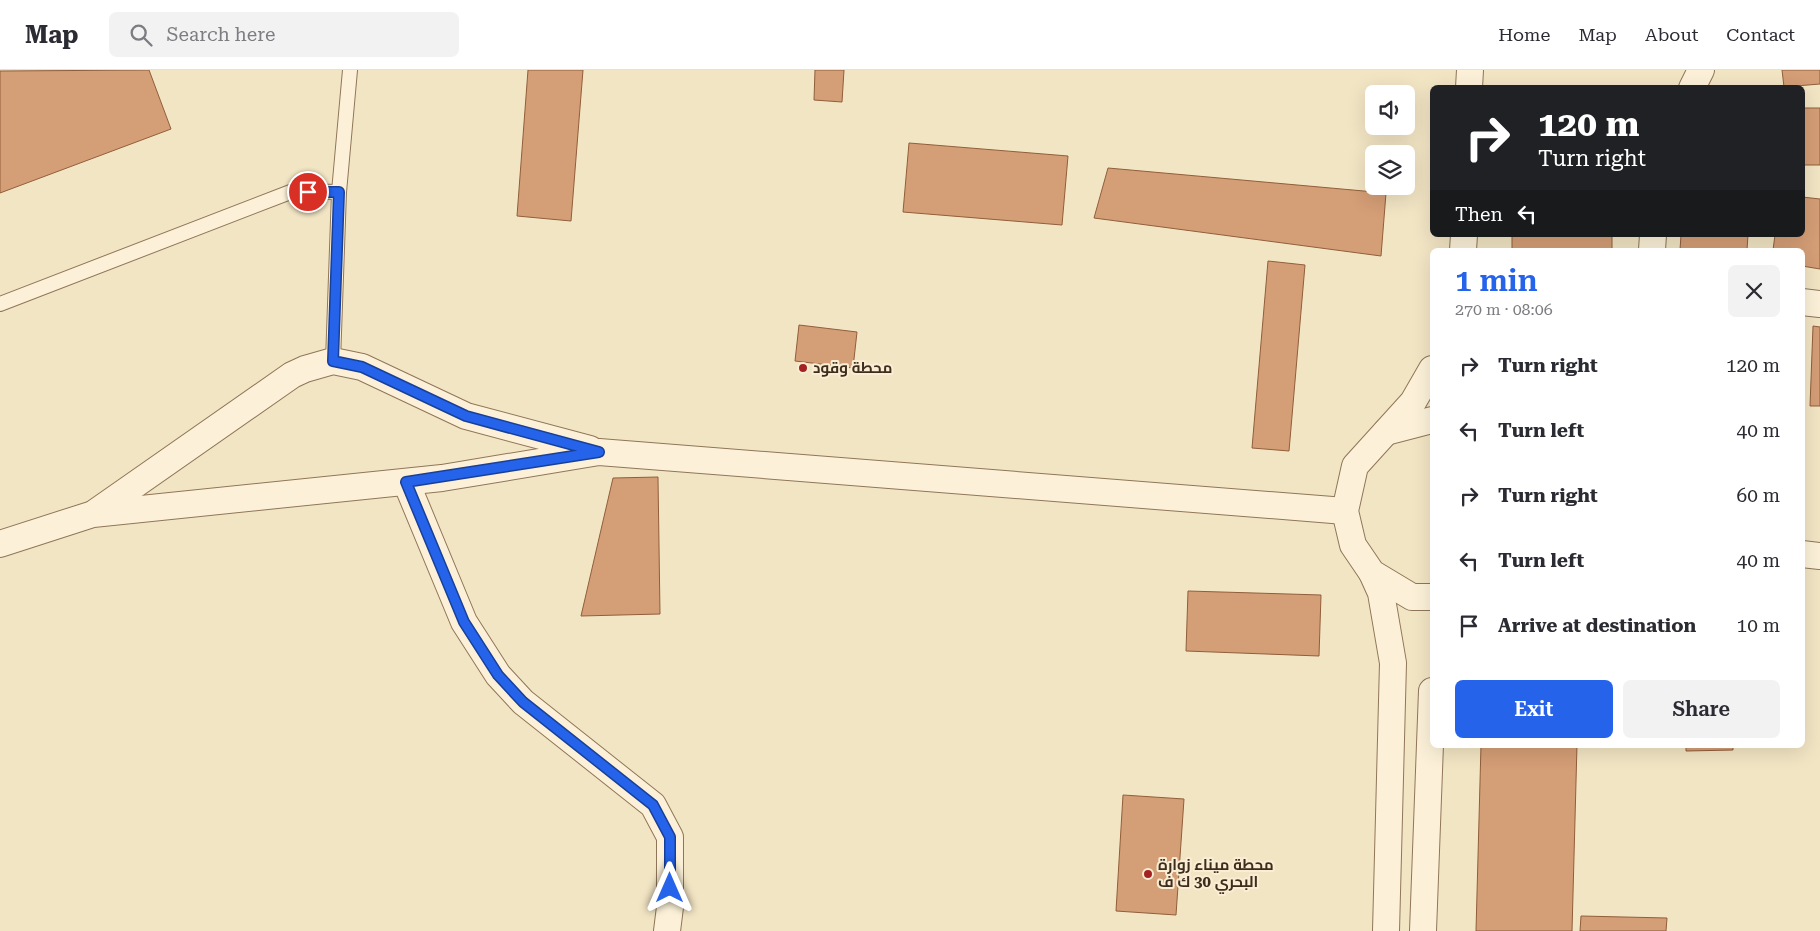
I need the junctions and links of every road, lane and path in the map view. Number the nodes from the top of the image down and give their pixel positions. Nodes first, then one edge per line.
1 (350, 70) edge
2 (1470, 70) edge
3 (1701, 70) edge
4 (1469, 85) edge
5 (1694, 85) edge
6 (339, 192) junction
7 (1805, 302) edge
8 (0, 304) edge
9 (1820, 304) edge
10 (333, 361) junction
11 (1430, 372) edge
12 (1430, 421) edge
13 (1386, 432) junction
14 (599, 452) junction
15 (406, 482) junction
16 (1345, 511) junction
17 (93, 514) junction
18 (0, 544) edge
19 (1805, 554) edge
20 (1820, 556) edge
21 (1372, 573) junction
22 (1430, 597) edge
23 (1430, 744) edge
24 (667, 931) edge
25 (1386, 931) edge
26 (1423, 931) edge

1 - 6 lane
2 - 4 street
3 - 5 street
6 - 8 lane
6 - 10 lane
7 - 9 street
10 - 14 street
10 - 17 street
11 - 13 street
12 - 13 street
13 - 16 street
14 - 15 street
14 - 16 street
15 - 17 street
15 - 24 street
16 - 21 street
17 - 18 street
19 - 20 street
21 - 22 street
21 - 25 street
23 - 26 street

